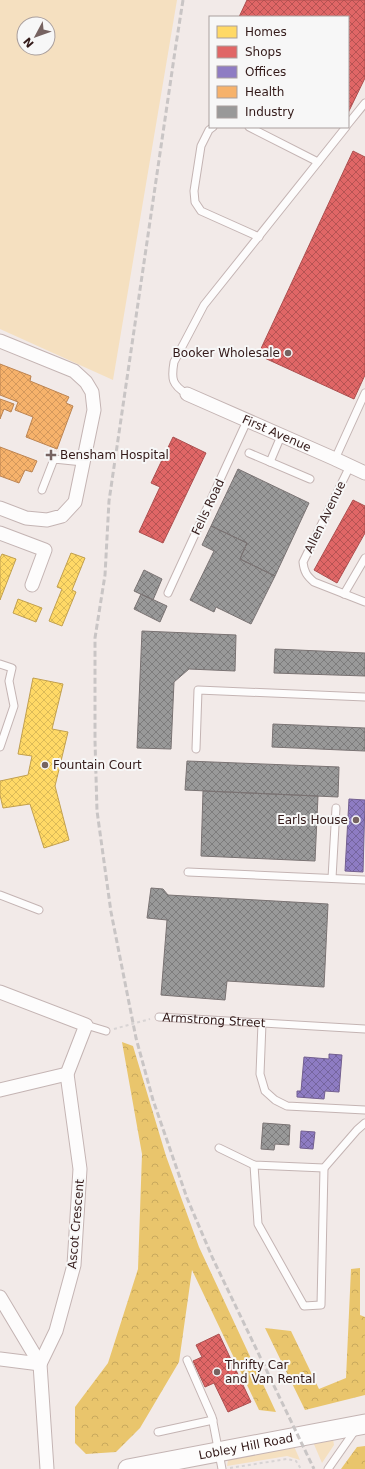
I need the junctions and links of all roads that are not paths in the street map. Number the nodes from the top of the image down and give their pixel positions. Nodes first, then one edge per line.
1 (365, 103) edge
2 (349, 123) edge
3 (212, 128) edge
4 (251, 128) edge
5 (345, 128) edge
6 (318, 162) junction
7 (259, 237) junction
8 (0, 341) edge
9 (365, 393) edge
10 (187, 394) joint
11 (247, 421) junction
12 (281, 436) junction
13 (249, 453) dead end
14 (335, 459) junction
15 (83, 462) junction
16 (270, 462) junction
17 (350, 466) junction
18 (365, 473) edge
19 (310, 479) dead end
20 (42, 490) dead end
21 (0, 508) edge
22 (0, 533) edge
23 (365, 558) edge
24 (32, 585) dead end
25 (168, 593) dead end
26 (344, 594) junction
27 (365, 602) edge
28 (0, 664) edge
29 (365, 697) edge
30 (0, 746) edge
31 (196, 749) dead end
32 (336, 808) dead end
33 (188, 872) dead end
34 (332, 878) junction
35 (365, 880) edge
36 (0, 896) edge
37 (39, 910) dead end
38 (0, 992) edge
39 (159, 1017) road end
40 (262, 1023) junction
41 (86, 1025) junction
42 (365, 1029) edge
43 (106, 1031) road end
44 (67, 1074) junction
45 (0, 1090) edge
46 (365, 1110) edge
47 (365, 1123) edge
48 (219, 1148) dead end
49 (254, 1165) junction
50 (324, 1168) junction
51 (0, 1297) edge
52 (0, 1359) edge
53 (187, 1360) dead end
54 (40, 1364) junction
55 (212, 1420) junction
56 (362, 1424) edge
57 (158, 1432) dead end
58 (224, 1463) edge
59 (47, 1469) edge
60 (128, 1469) edge
61 (328, 1469) edge

1 - 2 lane
3 - 7 lane
4 - 6 lane
5 - 6 lane
6 - 7 lane
7 - 10 lane
8 - 15 street
9 - 14 lane
10 - 11 street, First Avenue
11 - 12 street, First Avenue
11 - 25 lane, Fells Road
12 - 14 street, First Avenue
12 - 16 lane
13 - 16 lane
14 - 17 street, First Avenue
15 - 20 lane
15 - 21 street
16 - 19 lane
17 - 18 street, First Avenue
17 - 26 lane, Allen Avenue
22 - 24 street
23 - 26 lane
26 - 27 lane, Allen Avenue
28 - 30 lane
29 - 31 lane
32 - 34 lane
33 - 34 lane
34 - 35 lane
36 - 37 lane
38 - 41 street
39 - 40 lane, Armstrong Street
40 - 42 lane, Armstrong Street
40 - 46 lane
41 - 43 lane
41 - 44 street, Ascot Crescent
44 - 45 street
44 - 54 street, Ascot Crescent
47 - 50 lane
48 - 49 lane
49 - 50 lane
49 - 50 lane
51 - 54 street
52 - 54 street
53 - 55 lane
54 - 59 street, Ascot Crescent
55 - 57 lane
55 - 58 lane
56 - 58 main road, Lobley Hill Road
56 - 61 lane
58 - 60 main road, Lobley Hill Road

